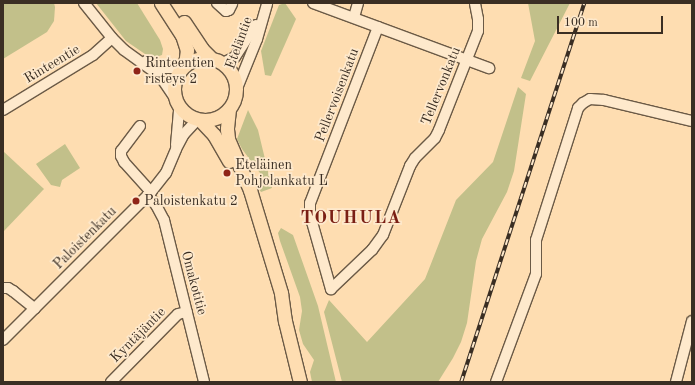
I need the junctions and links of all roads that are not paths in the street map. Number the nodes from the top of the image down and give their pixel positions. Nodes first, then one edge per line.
1 (84, 3) edge
2 (161, 3) edge
3 (171, 3) edge
4 (218, 3) edge
5 (313, 3) edge
6 (358, 3) edge
7 (475, 3) edge
8 (232, 4) edge
9 (267, 4) edge
10 (354, 17) junction
11 (378, 26) junction
12 (112, 38) junction
13 (210, 58) junction
14 (138, 60) junction
15 (466, 60) junction
16 (223, 63) junction
17 (183, 66) junction
18 (489, 68) dead end
19 (236, 91) junction
20 (173, 94) junction
21 (179, 108) junction
22 (229, 109) junction
23 (3, 110) edge
24 (199, 120) junction
25 (692, 121) edge
26 (140, 126) dead end
27 (176, 149) junction
28 (149, 194) junction
29 (3, 288) edge
30 (331, 289) joint
31 (35, 309) junction
32 (188, 312) junction
33 (286, 321) junction
34 (692, 321) edge
35 (3, 340) edge
36 (690, 342) edge
37 (111, 382) edge
38 (204, 382) edge
39 (300, 382) edge
40 (496, 382) edge
41 (676, 382) edge

1 - 12 street
2 - 17 main road
3 - 13 main road
4 - 8 street
5 - 10 street
6 - 10 street
7 - 15 street, Tellervonkatu
9 - 16 street, Eteläntie
9 - 19 street, Eteläntie
10 - 11 street
11 - 15 street
11 - 30 street, Pellervoisenkatu
12 - 14 street
12 - 23 street, Rinteentie
13 - 16 main road
13 - 17 main road
14 - 17 street
14 - 20 street
15 - 18 street
15 - 30 street, Tellervonkatu
16 - 19 main road
17 - 20 main road
19 - 22 main road
20 - 21 main road
21 - 24 main road
21 - 27 street, Paloistenkatu
22 - 24 main road
22 - 33 main road
24 - 27 street, Paloistenkatu
24 - 33 main road
25 - 40 street
26 - 28 street, Omakotitie
27 - 28 street, Paloistenkatu
28 - 31 street, Paloistenkatu
28 - 32 street, Omakotitie
29 - 31 street
31 - 35 street, Paloistenkatu
32 - 37 street, Kyntäjäntie
32 - 38 street, Omakotitie
33 - 39 main road
34 - 36 street
36 - 41 street

